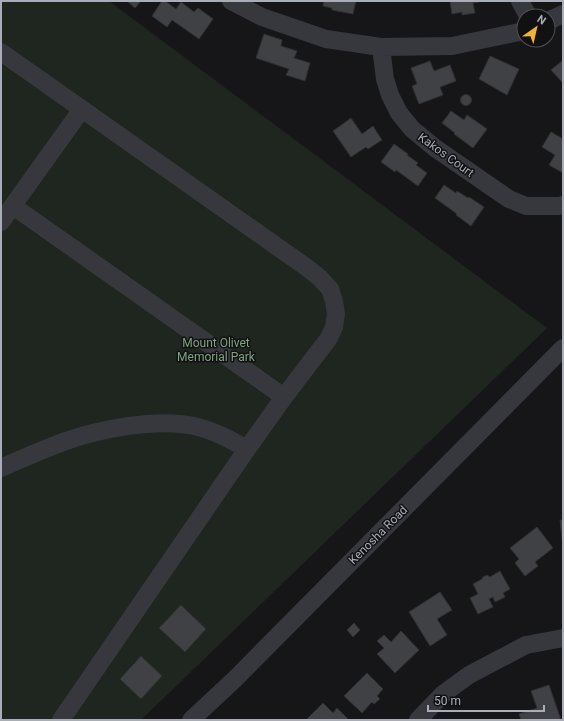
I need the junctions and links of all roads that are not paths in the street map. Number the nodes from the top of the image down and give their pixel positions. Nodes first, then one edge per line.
1 (231, 1) edge
2 (516, 33) edge
3 (381, 47) junction
4 (1, 52) edge
5 (82, 109) junction
6 (563, 205) edge
7 (13, 206) junction
8 (1, 222) edge
9 (563, 348) edge
10 (284, 397) junction
11 (247, 449) junction
12 (1, 468) edge
13 (563, 638) edge
14 (61, 720) edge
15 (191, 720) edge
16 (418, 720) edge

1 - 3 street
2 - 3 street
3 - 6 street, Kakos Court
4 - 5 street
5 - 7 street
5 - 10 street
7 - 8 street
7 - 10 street
9 - 15 street, Kenosha Road
10 - 11 street
11 - 12 street
11 - 14 street
13 - 16 street

